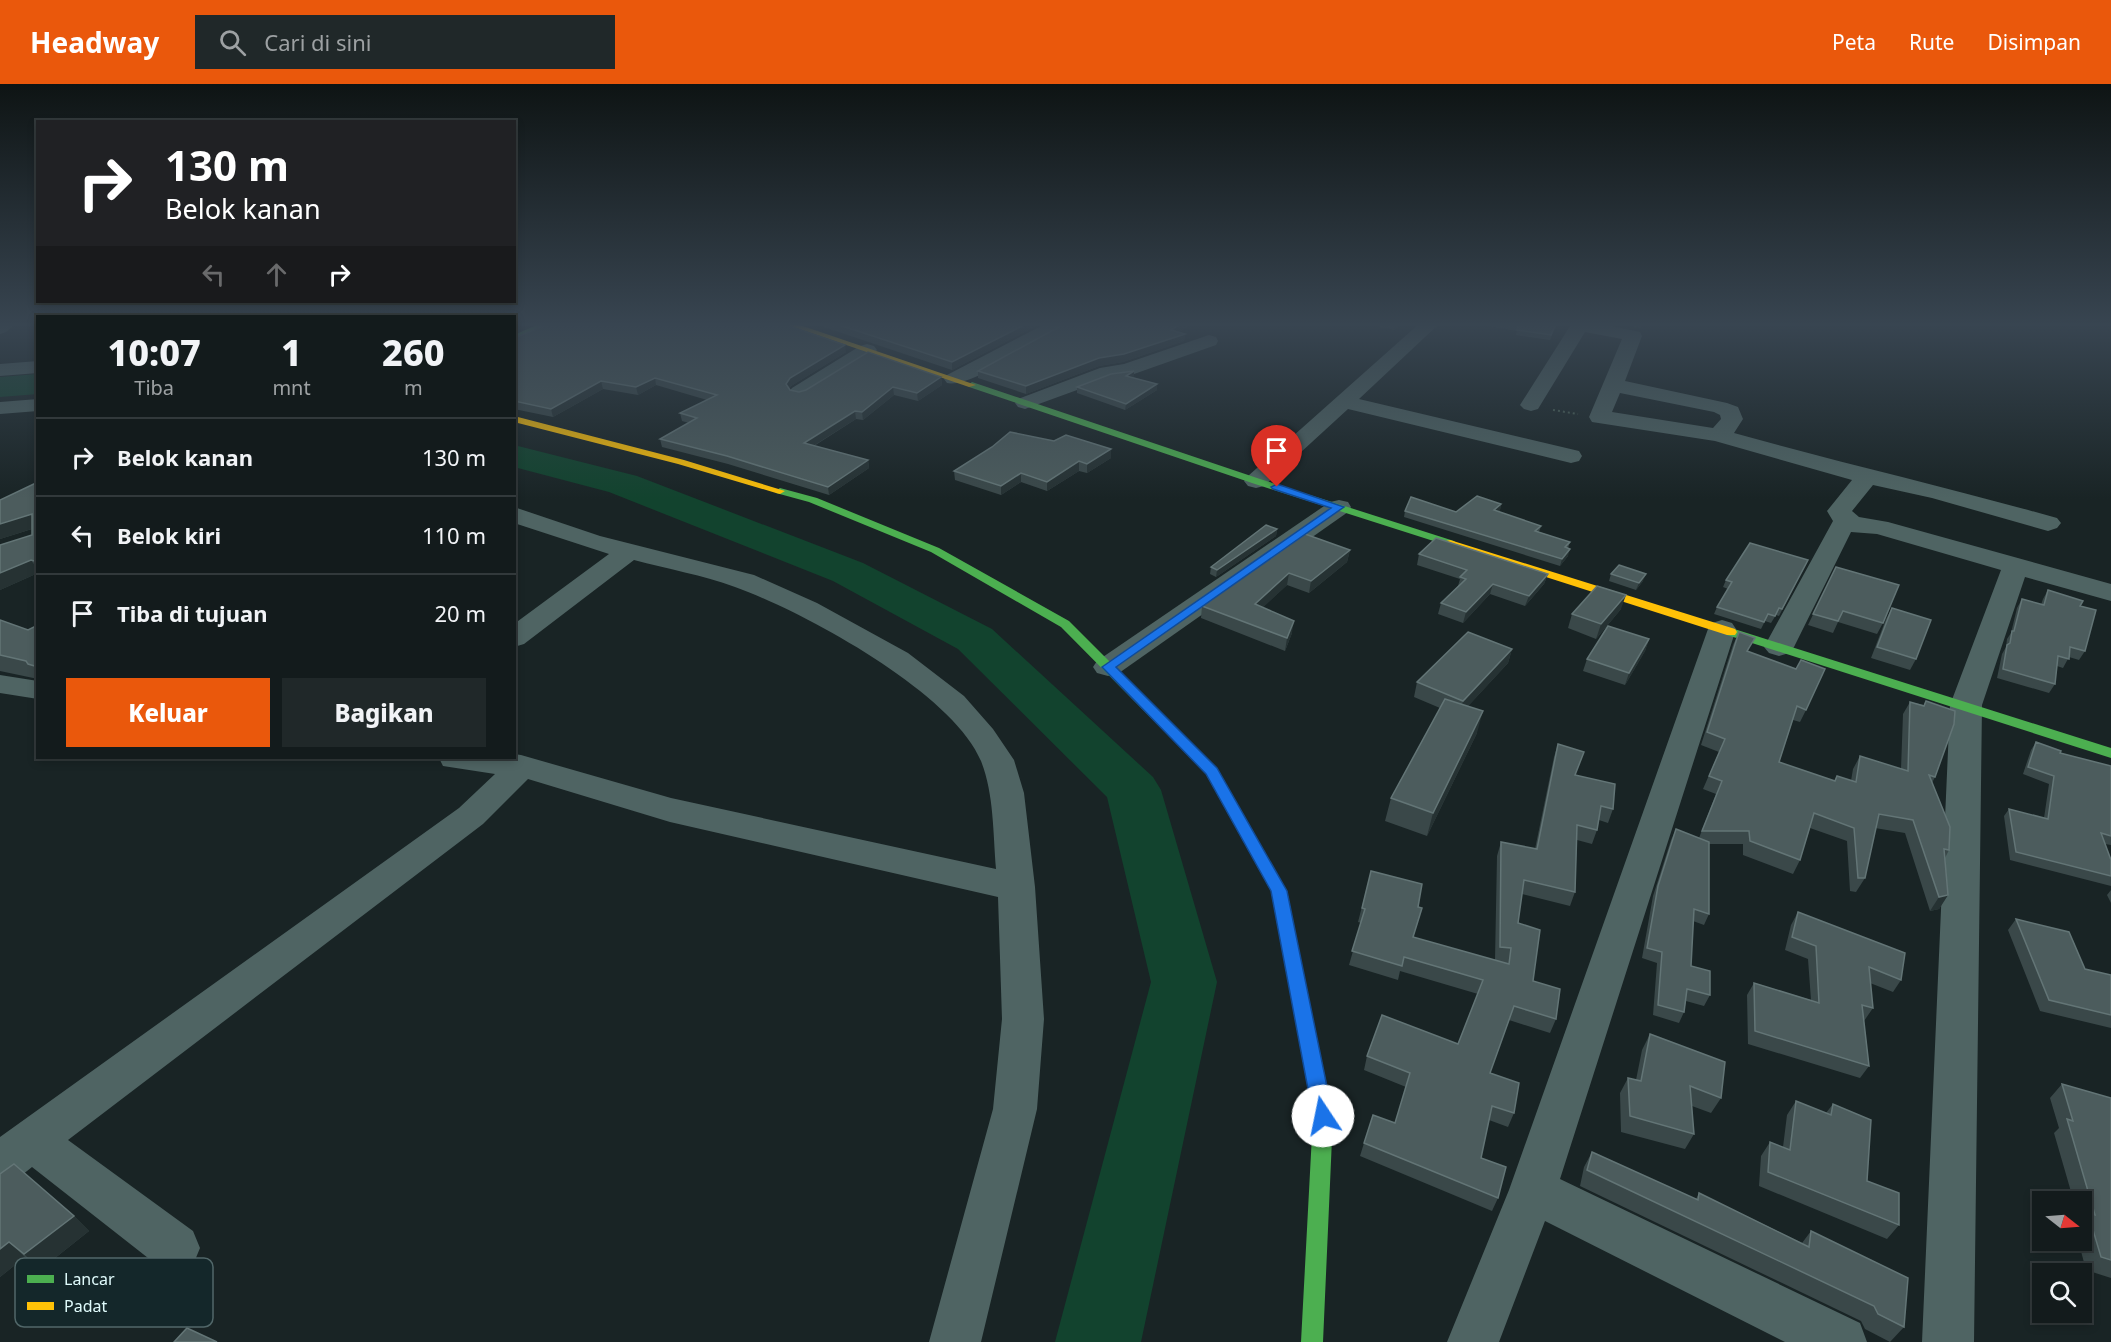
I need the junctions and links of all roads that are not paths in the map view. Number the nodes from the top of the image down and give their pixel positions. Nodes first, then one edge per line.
1 (816, 382) edge
2 (962, 382) edge
3 (1081, 382) edge
4 (1366, 382) edge
5 (1545, 382) edge
6 (1614, 382) edge
7 (1613, 385) junction
8 (799, 392) edge
9 (1344, 402) junction
10 (1025, 403) junction
11 (36, 405) edge
12 (1531, 405) road end
13 (0, 408) edge
14 (516, 420) edge
15 (1717, 435) junction
16 (1571, 456) dead end
17 (1867, 477) junction
18 (1256, 481) junction
19 (1339, 507) junction
20 (516, 515) edge
21 (2048, 523) dead end
22 (1854, 524) junction
23 (629, 551) junction
24 (2016, 566) junction
25 (2111, 593) edge
26 (1722, 629) junction
27 (516, 636) edge
28 (1779, 647) junction
29 (1108, 667) junction
30 (0, 684) edge
31 (36, 690) edge
32 (1966, 705) junction
33 (2111, 753) edge
34 (463, 759) edge
35 (521, 766) junction
36 (1016, 887) junction
37 (16, 1152) edge
38 (1533, 1190) junction
39 (175, 1248) dead end
40 (955, 1342) edge
41 (1312, 1342) edge
42 (1473, 1342) edge
43 (1841, 1342) edge
44 (1948, 1342) edge

1 - 8 street
2 - 10 street
3 - 10 street
4 - 9 street
5 - 12 street
6 - 7 street
7 - 15 street
7 - 15 street
9 - 16 street
9 - 18 street
10 - 18 street
11 - 13 street
14 - 29 street
15 - 17 street
17 - 21 street
17 - 22 street
18 - 19 street
19 - 26 street
19 - 29 street
20 - 23 street
22 - 24 street
22 - 28 street
23 - 27 street
23 - 36 street
24 - 25 street
24 - 32 street
26 - 28 street
26 - 38 street
28 - 32 street
29 - 41 street
30 - 31 street
32 - 33 street
32 - 44 street
34 - 35 street
35 - 36 street
35 - 37 street
36 - 40 street
37 - 39 street
38 - 42 street
38 - 43 street

